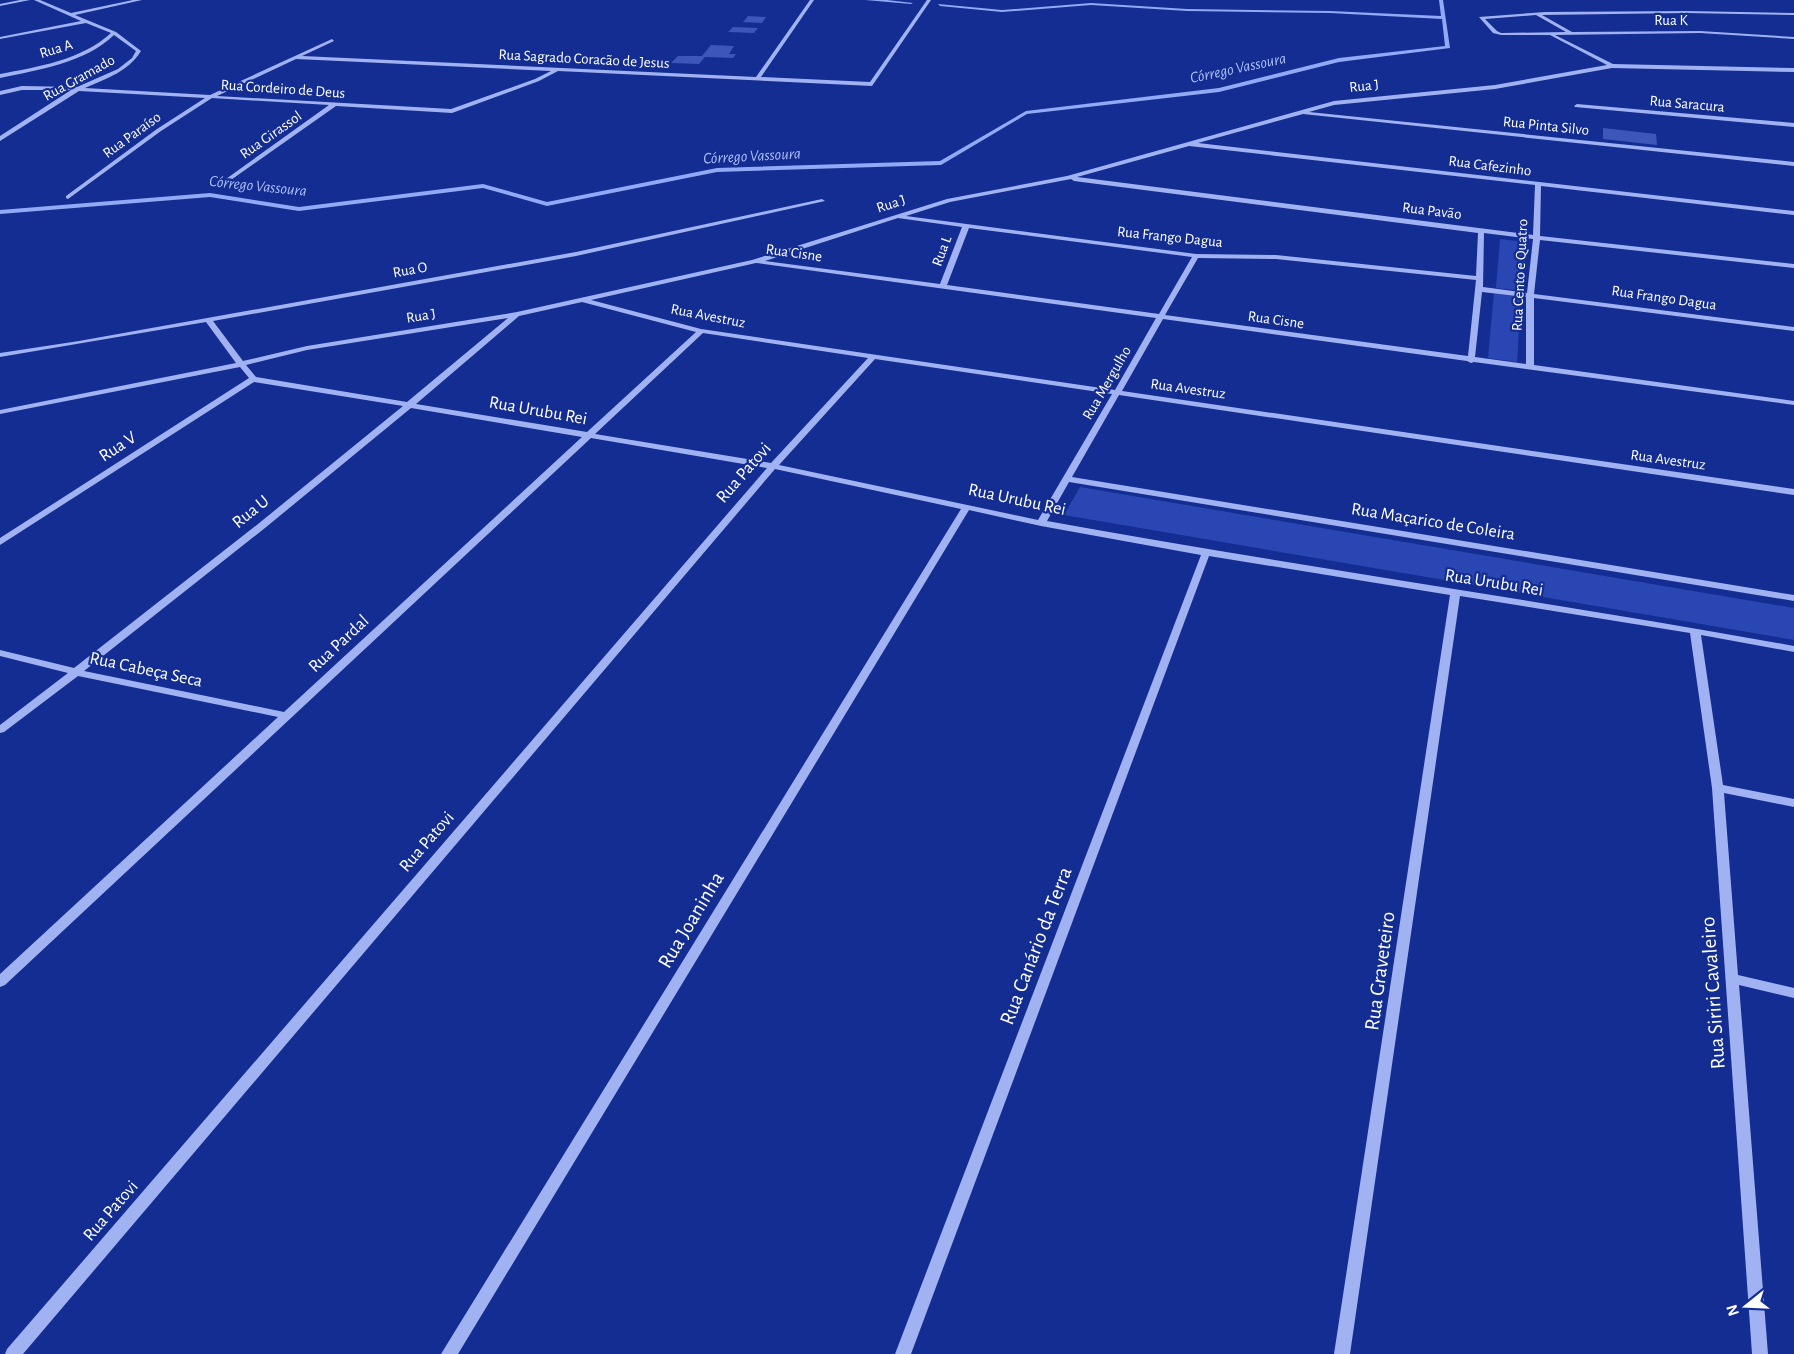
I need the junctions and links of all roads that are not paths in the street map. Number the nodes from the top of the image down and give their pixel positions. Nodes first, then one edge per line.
1 (28, 0) edge
2 (36, 0) edge
3 (140, 0) edge
4 (812, 0) edge
5 (929, 0) edge
6 (0, 5) edge
7 (71, 14) junction
8 (1538, 14) junction
9 (1794, 14) edge
10 (88, 21) junction
11 (114, 33) junction
12 (1572, 33) junction
13 (1549, 34) junction
14 (0, 38) edge
15 (1794, 38) edge
16 (332, 40) dead end
17 (295, 57) junction
18 (1612, 66) junction
19 (556, 70) junction
20 (1794, 70) edge
21 (21, 72) junction
22 (0, 76) edge
23 (758, 78) junction
24 (22, 88) junction
25 (78, 89) junction
26 (0, 93) edge
27 (212, 96) junction
28 (335, 104) junction
29 (1577, 105) dead end
30 (1296, 112) junction
31 (1794, 125) edge
32 (0, 139) edge
33 (1183, 144) junction
34 (1794, 164) edge
35 (1068, 178) junction
36 (221, 185) dead end
37 (1538, 185) junction
38 (68, 197) dead end
39 (822, 201) dead end
40 (1794, 213) edge
41 (897, 217) junction
42 (966, 226) junction
43 (1480, 231) junction
44 (1536, 236) junction
45 (1196, 256) junction
46 (754, 262) junction
47 (1794, 266) edge
48 (1478, 278) junction
49 (943, 286) junction
50 (1479, 288) junction
51 (1530, 294) junction
52 (580, 299) junction
53 (517, 314) junction
54 (1160, 318) junction
55 (208, 320) junction
56 (1794, 329) edge
57 (701, 331) junction
58 (0, 355) edge
59 (873, 357) junction
60 (1471, 361) junction
61 (241, 364) junction
62 (1530, 367) junction
63 (253, 379) junction
64 (1117, 392) junction
65 (1794, 403) edge
66 (411, 405) junction
67 (0, 412) edge
68 (589, 436) junction
69 (773, 466) junction
70 (1067, 479) junction
71 (1794, 492) edge
72 (967, 506) junction
73 (1041, 523) junction
74 (0, 542) edge
75 (1206, 553) junction
76 (1455, 594) junction
77 (1794, 598) edge
78 (1695, 630) junction
79 (1794, 649) edge
80 (0, 653) edge
81 (76, 672) junction
82 (287, 716) junction
83 (0, 730) edge
84 (1718, 788) junction
85 (1794, 803) edge
86 (1733, 979) junction
87 (0, 982) edge
88 (1794, 993) edge
89 (13, 1354) edge
90 (449, 1354) edge
91 (903, 1354) edge
92 (1342, 1354) edge
93 (1760, 1354) edge

1 - 6 street
2 - 7 street
3 - 7 street
4 - 23 street
5 - 23 street, Rua Sagrado Coracão de Jesus
7 - 10 street
8 - 9 street
8 - 12 street
8 - 13 street, Rua K
10 - 11 street
10 - 14 street
11 - 21 street, Rua A
11 - 25 street, Rua Gramado
12 - 13 street, Rua K
12 - 15 street, Rua K
13 - 18 street
16 - 17 street, Rua Paraíso
17 - 19 street, Rua Sagrado Coracão de Jesus
17 - 27 street, Rua Paraíso
18 - 20 street, Rua J
18 - 30 street, Rua J
19 - 23 street, Rua Sagrado Coracão de Jesus
19 - 28 street, Rua Cordeiro de Deus
21 - 22 street, Rua A
21 - 24 street
24 - 25 street, Rua Cordeiro de Deus
24 - 26 street, Rua Cordeiro de Deus
25 - 27 street, Rua Cordeiro de Deus
25 - 32 street, Rua Gramado
27 - 28 street, Rua Cordeiro de Deus
27 - 38 street, Rua Paraíso
28 - 36 street, Rua Girassol
29 - 31 street, Rua Saracura
30 - 33 street, Rua J
30 - 34 street, Rua Pinta Silvo
33 - 35 street, Rua J
33 - 37 street, Rua Cafezinho
35 - 41 street, Rua J
35 - 43 street, Rua Pavão
37 - 40 street, Rua Cafezinho
37 - 44 street, Rua Cento e Quatro
39 - 55 street, Rua O
41 - 42 street, Rua Frango Dagua
41 - 46 street, Rua J
42 - 45 street, Rua Frango Dagua
42 - 49 street, Rua L
43 - 44 street, Rua Pavão
43 - 48 street
44 - 47 street, Rua Pavão
44 - 51 street, Rua Cento e Quatro
45 - 48 street, Rua Frango Dagua
45 - 54 street, Rua Mergulho
46 - 49 street, Rua Cisne
46 - 52 street, Rua J
48 - 50 street
49 - 54 street, Rua Cisne
50 - 51 street, Rua Frango Dagua
50 - 60 street
51 - 56 street, Rua Frango Dagua
51 - 62 street, Rua Cento e Quatro
52 - 53 street, Rua J
52 - 57 street, Rua Avestruz
53 - 61 street, Rua J
53 - 66 street, Rua U
54 - 60 street, Rua Cisne
54 - 64 street, Rua Mergulho
55 - 58 street, Rua O
55 - 61 street
57 - 59 street, Rua Avestruz
57 - 68 street, Rua Pardal
59 - 64 street, Rua Avestruz
59 - 69 street, Rua Patovi
60 - 62 street, Rua Cisne
61 - 63 street
61 - 67 street, Rua J
62 - 65 street, Rua Cisne
63 - 66 street, Rua Urubu Rei
63 - 74 street, Rua V
64 - 70 street, Rua Mergulho
64 - 71 street, Rua Avestruz
66 - 68 street, Rua Urubu Rei
66 - 81 street, Rua U
68 - 69 street, Rua Urubu Rei
68 - 82 street, Rua Pardal
69 - 72 street, Rua Urubu Rei
69 - 89 street, Rua Patovi
70 - 73 street, Rua Mergulho
70 - 77 street, Rua Maçarico de Coleira
72 - 73 street, Rua Urubu Rei
72 - 90 street, Rua Joaninha
73 - 75 street, Rua Urubu Rei
75 - 76 street, Rua Urubu Rei
75 - 91 street, Rua Canário da Terra
76 - 78 street, Rua Urubu Rei
76 - 92 street, Rua Graveteiro
78 - 79 street, Rua Urubu Rei
78 - 84 street, Rua Siriri Cavaleiro
80 - 81 street, Rua Cabeça Seca
81 - 82 street, Rua Cabeça Seca
81 - 83 street, Rua U
82 - 87 street, Rua Pardal
84 - 85 street
84 - 86 street, Rua Siriri Cavaleiro
86 - 88 street
86 - 93 street, Rua Siriri Cavaleiro

